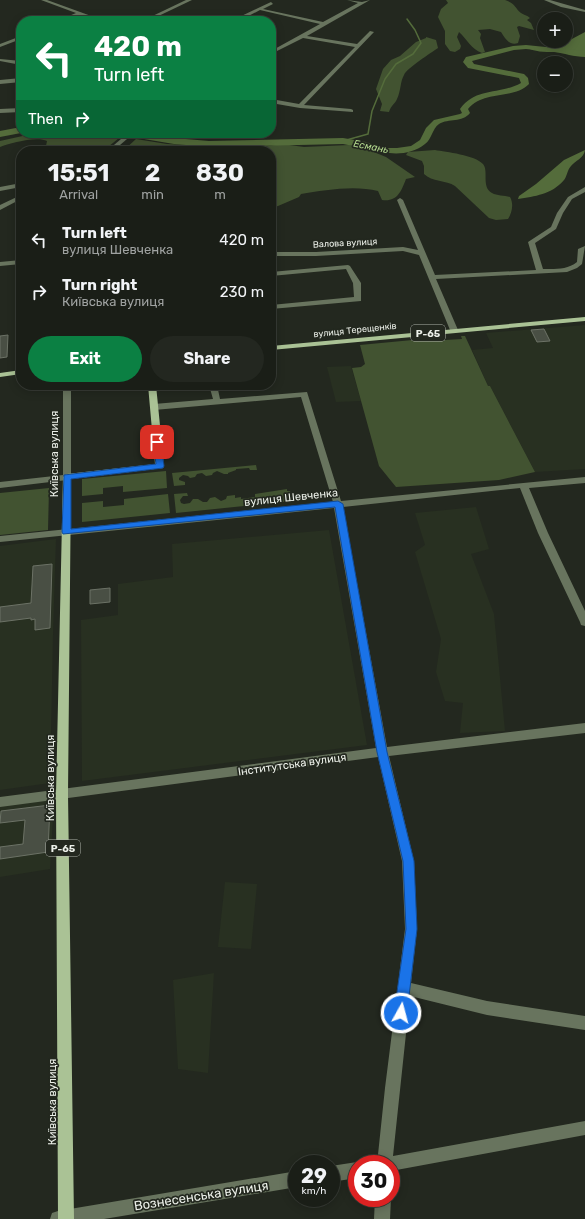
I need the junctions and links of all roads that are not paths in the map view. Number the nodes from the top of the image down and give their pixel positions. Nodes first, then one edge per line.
1 (43, 0) edge
2 (190, 0) edge
3 (348, 0) edge
4 (368, 0) edge
5 (546, 0) edge
6 (271, 3) dead end
7 (362, 3) junction
8 (259, 9) junction
9 (585, 11) edge
10 (80, 13) junction
11 (72, 16) edge
12 (89, 16) edge
13 (155, 16) edge
14 (245, 16) edge
15 (324, 24) junction
16 (372, 32) dead end
17 (302, 36) junction
18 (16, 39) edge
19 (0, 46) edge
20 (358, 46) junction
21 (276, 50) edge
22 (0, 60) edge
23 (16, 62) edge
24 (16, 80) edge
25 (0, 82) edge
26 (276, 102) edge
27 (300, 106) junction
28 (16, 110) edge
29 (0, 111) edge
30 (351, 111) dead end
31 (125, 138) edge
32 (116, 146) edge
33 (16, 186) edge
34 (585, 189) edge
35 (0, 190) edge
36 (16, 200) edge
37 (400, 200) dead end
38 (0, 208) edge
39 (585, 248) edge
40 (420, 253) junction
41 (276, 254) edge
42 (16, 262) edge
43 (0, 264) edge
44 (540, 271) junction
45 (276, 274) edge
46 (431, 277) junction
47 (276, 307) edge
48 (585, 319) edge
49 (454, 330) junction
50 (276, 348) edge
51 (16, 372) edge
52 (0, 374) edge
53 (67, 390) edge
54 (152, 390) edge
55 (214, 390) edge
56 (217, 401) junction
57 (154, 407) junction
58 (67, 477) junction
59 (585, 480) edge
60 (0, 485) edge
61 (523, 485) junction
62 (338, 504) junction
63 (66, 532) junction
64 (0, 539) edge
65 (581, 605) edge
66 (585, 622) edge
67 (585, 728) edge
68 (382, 752) junction
69 (62, 794) junction
70 (0, 802) edge
71 (404, 988) junction
72 (585, 1023) edge
73 (585, 1128) edge
74 (386, 1155) edge
75 (400, 1162) edge
76 (288, 1181) edge
77 (383, 1207) edge
78 (63, 1219) edge
79 (382, 1219) edge

1 - 10 street
2 - 13 street
3 - 7 street
4 - 7 street
5 - 9 street
6 - 8 street
7 - 15 street
8 - 14 street
8 - 15 street
10 - 11 street
10 - 12 street
15 - 17 street
16 - 20 street
17 - 20 street
17 - 21 street
18 - 19 street
20 - 27 street
22 - 23 street
24 - 25 street
26 - 27 street
27 - 30 street
28 - 29 street
31 - 32 street
33 - 35 street
34 - 44 street
36 - 38 street
37 - 40 street
39 - 44 street
40 - 41 street, Валова вулиця
40 - 46 street
42 - 43 street
44 - 46 street
45 - 47 street
46 - 49 street
48 - 49 main road, вулиця Терещенків / Р-65
49 - 50 main road, вулиця Терещенків / Р-65
51 - 52 main road
53 - 58 street, Київська вулиця
54 - 57 main road
55 - 56 street
56 - 57 street
56 - 62 street
57 - 58 main road
58 - 60 street
58 - 63 main road, Київська вулиця / Р-65
59 - 61 street, вулиця Шевченка
61 - 62 street, вулиця Шевченка
61 - 65 street
62 - 63 street, вулиця Шевченка
62 - 68 street
63 - 64 street, вулиця Шевченка
63 - 69 main road, Київська вулиця / Р-65
65 - 66 street
67 - 68 street, Інститутська вулиця
68 - 69 street, Інститутська вулиця
68 - 71 street
69 - 70 street, Інститутська вулиця
69 - 78 main road, Київська вулиця / Р-65
71 - 72 street
71 - 74 street
73 - 75 street
76 - 78 street, Вознесенська вулиця
77 - 79 street

